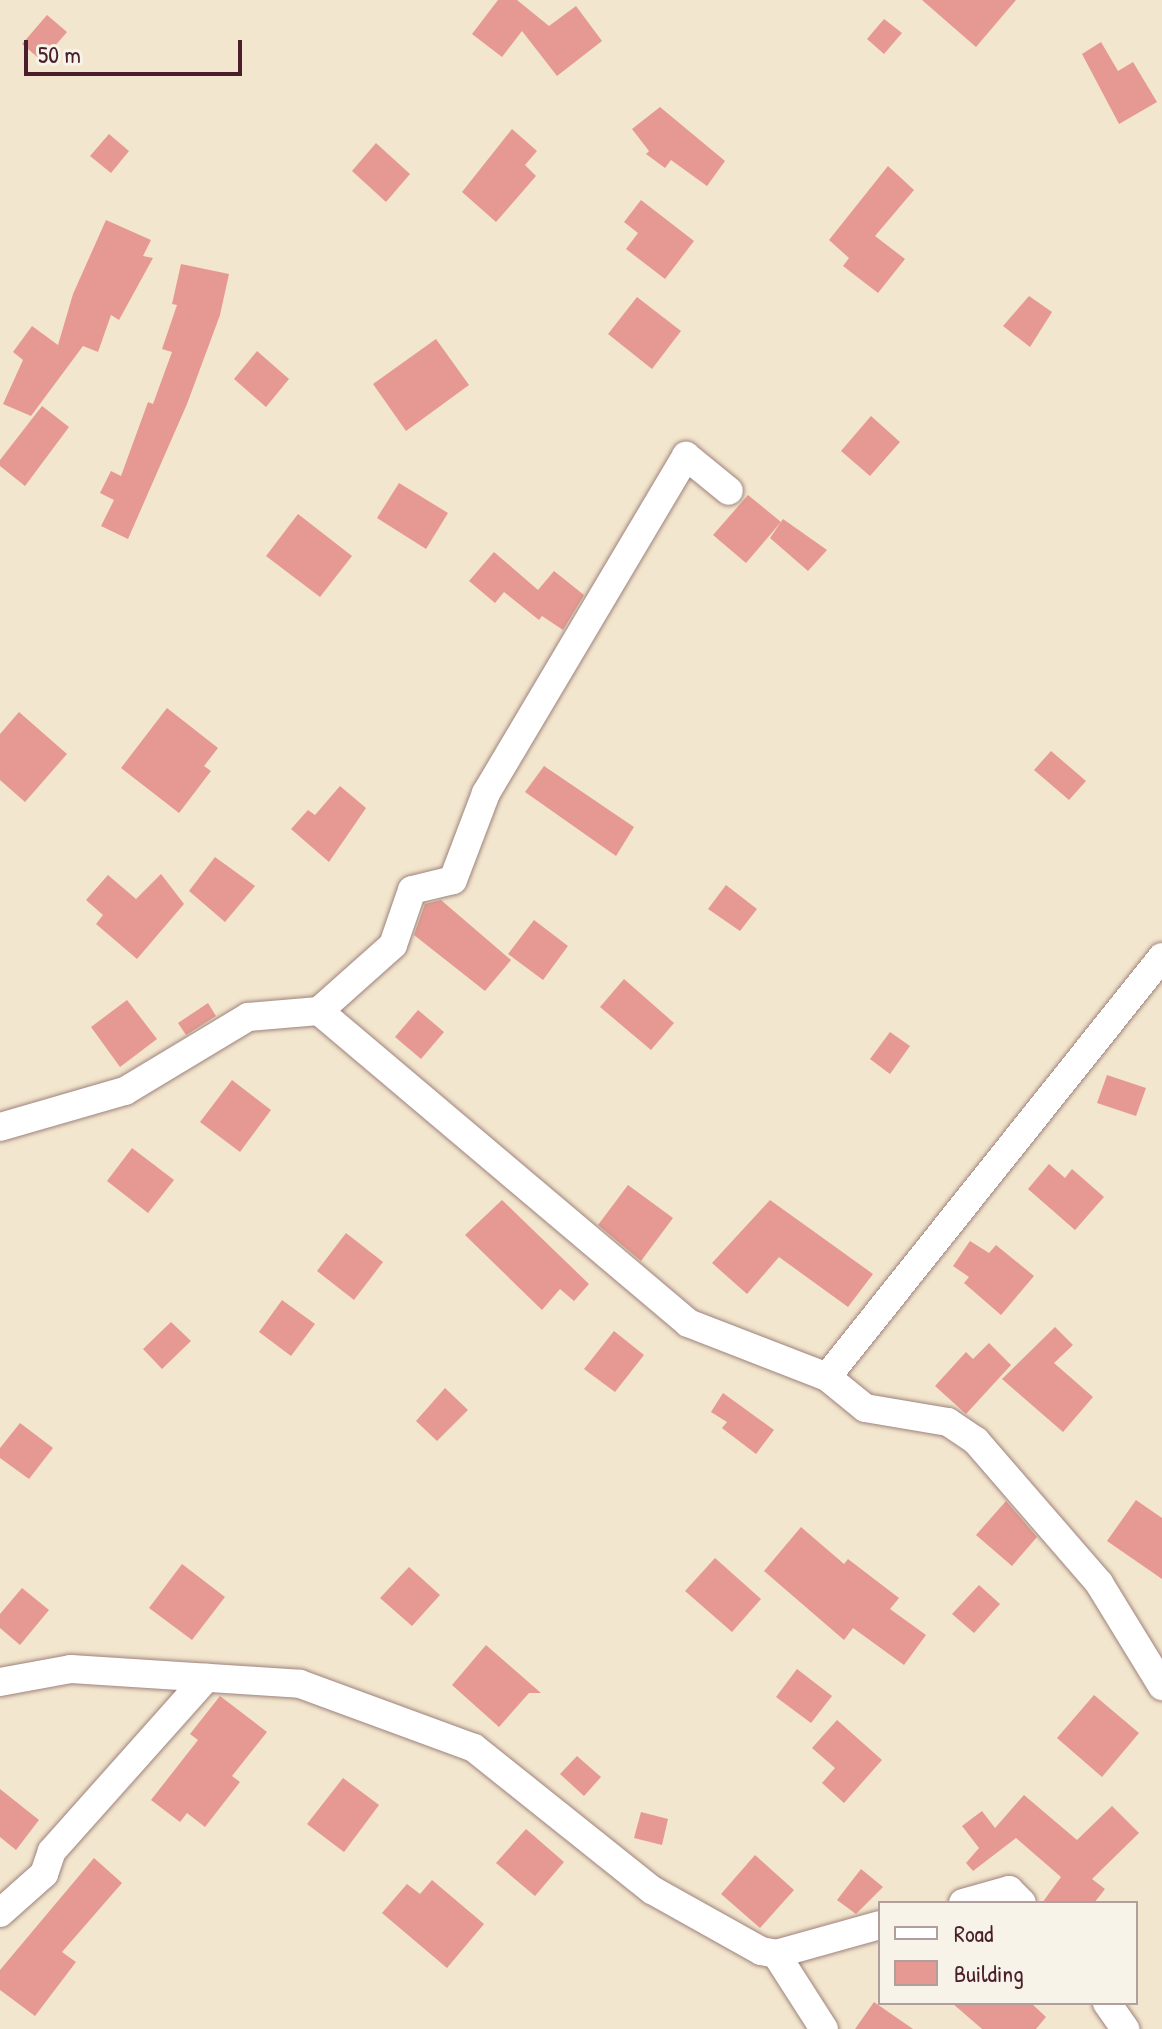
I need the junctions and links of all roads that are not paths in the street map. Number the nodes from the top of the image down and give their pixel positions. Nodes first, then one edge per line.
1 (729, 491) dead end
2 (1162, 957) edge
3 (319, 1011) junction
4 (0, 1127) edge
5 (827, 1377) junction
6 (206, 1678) junction
7 (0, 1682) edge
8 (1162, 1686) edge
9 (1016, 1897) edge
10 (981, 1901) edge
11 (0, 1913) edge
12 (878, 1926) edge
13 (776, 1954) junction
14 (1108, 2005) edge
15 (824, 2029) edge
16 (1125, 2029) edge

1 - 3 street
2 - 5 street
3 - 4 street
3 - 5 street
5 - 8 street
6 - 7 street
6 - 11 street
6 - 13 street
9 - 10 street
12 - 13 street
13 - 15 street
14 - 16 street

